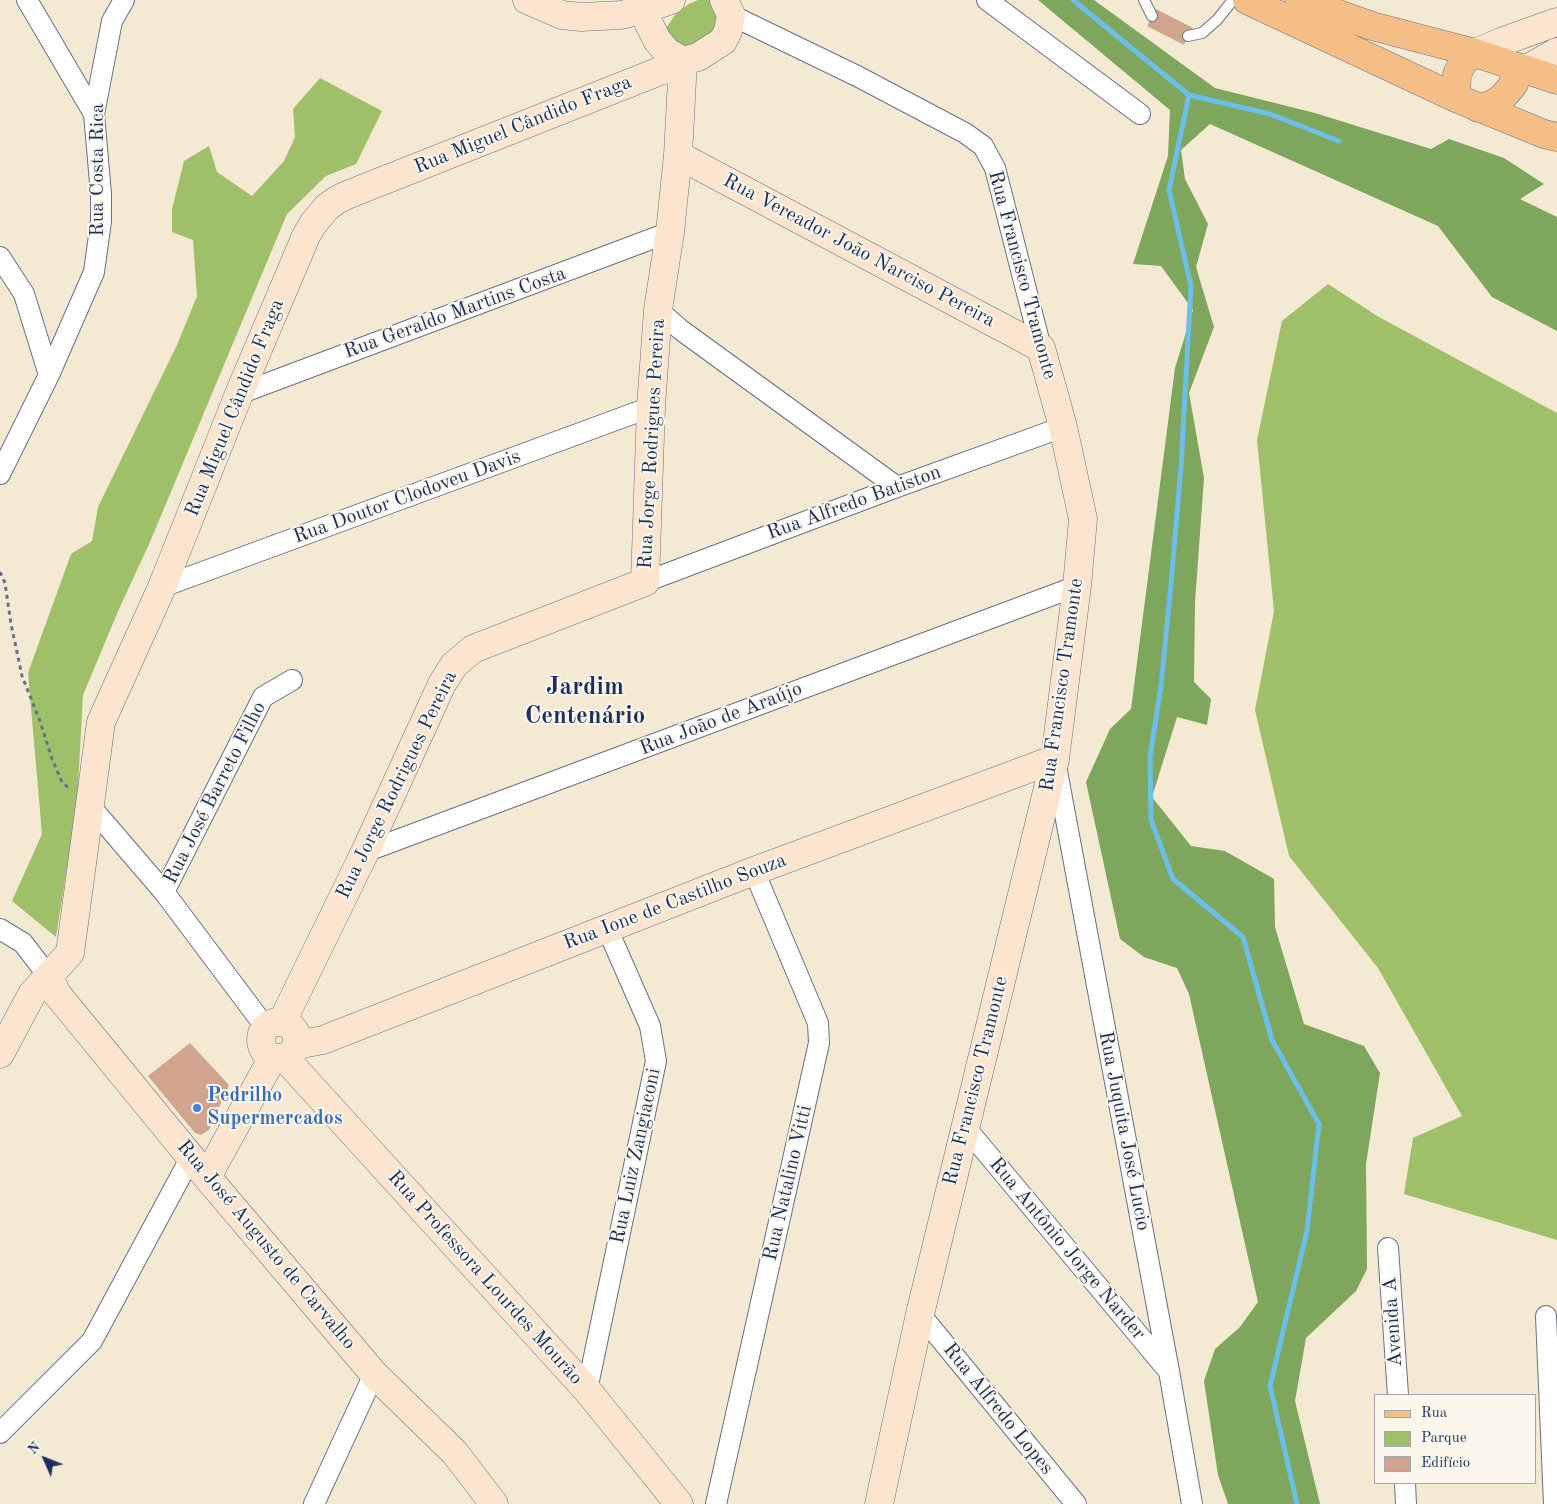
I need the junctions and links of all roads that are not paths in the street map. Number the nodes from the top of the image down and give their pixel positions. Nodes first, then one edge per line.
1 (27, 0) edge
2 (124, 0) edge
3 (671, 0) edge
4 (987, 0) edge
5 (1144, 0) edge
6 (1233, 0) edge
7 (1247, 0) edge
8 (1299, 0) edge
9 (536, 2) edge
10 (728, 7) edge
11 (642, 10) junction
12 (1152, 16) dead end
13 (1557, 22) edge
14 (1188, 36) dead end
15 (1557, 52) edge
16 (1475, 53) junction
17 (683, 63) junction
18 (1525, 70) junction
19 (1557, 80) edge
20 (1467, 103) junction
21 (94, 114) junction
22 (1140, 114) dead end
23 (1557, 137) edge
24 (678, 154) junction
25 (670, 232) junction
26 (0, 257) edge
27 (658, 310) junction
28 (1041, 348) junction
29 (49, 375) junction
30 (239, 394) junction
31 (651, 407) junction
32 (1063, 427) junction
33 (0, 474) edge
34 (897, 487) junction
35 (645, 582) junction
36 (1077, 586) junction
37 (162, 587) junction
38 (292, 680) dead end
39 (1055, 759) junction
40 (91, 807) junction
41 (364, 852) junction
42 (754, 871) junction
43 (164, 892) junction
44 (607, 928) junction
45 (0, 929) edge
46 (49, 977) junction
47 (280, 1042) junction
48 (0, 1054) edge
49 (964, 1127) junction
50 (199, 1167) junction
51 (1388, 1248) dead end
52 (920, 1314) junction
53 (1546, 1316) dead end
54 (1169, 1371) junction
55 (374, 1374) junction
56 (587, 1390) junction
57 (1398, 1394) edge
58 (0, 1433) edge
59 (1405, 1484) edge
60 (314, 1504) edge
61 (494, 1504) edge
62 (679, 1504) edge
63 (716, 1504) edge
64 (879, 1504) edge
65 (1076, 1504) edge
66 (1192, 1504) edge
67 (1406, 1504) edge
68 (1554, 1504) edge

1 - 21 street
2 - 21 street, Rua Costa Rica
3 - 11 street
4 - 22 street
5 - 12 lane
6 - 14 lane
7 - 20 main road
8 - 16 main road
9 - 11 street
10 - 17 street
10 - 28 street, Rua Francisco Tramonte
11 - 17 street
13 - 16 street
15 - 18 street
16 - 18 main road
16 - 20 main road
17 - 24 street, Rua Jorge Rodrigues Pereira
17 - 30 street, Rua Miguel Cândido Fraga
18 - 19 main road
18 - 20 main road
20 - 23 main road
21 - 29 street, Rua Costa Rica
24 - 25 street, Rua Jorge Rodrigues Pereira
24 - 28 street, Rua Vereador João Narciso Pereira
25 - 27 street, Rua Jorge Rodrigues Pereira
25 - 30 street, Rua Geraldo Martins Costa
26 - 29 street
27 - 31 street, Rua Jorge Rodrigues Pereira
27 - 34 street
28 - 32 street, Rua Francisco Tramonte
29 - 33 street, Rua Costa Rica
30 - 37 street, Rua Miguel Cândido Fraga
31 - 35 street, Rua Jorge Rodrigues Pereira
31 - 37 street, Rua Doutor Clodoveu Davis
32 - 34 street, Rua Alfredo Batiston
32 - 36 street, Rua Francisco Tramonte
34 - 35 street, Rua Alfredo Batiston
35 - 41 street, Rua Jorge Rodrigues Pereira
36 - 39 street, Rua Francisco Tramonte
36 - 41 street, Rua João de Araújo
37 - 40 street, Rua Miguel Cândido Fraga
38 - 43 street, Rua José Barreto Filho
39 - 42 street, Rua Ione de Castilho Souza
39 - 49 street, Rua Francisco Tramonte
39 - 54 street, Rua Juquita José Lucio
40 - 43 street, Rua Professora Lourdes Mourão
40 - 46 street, Rua Miguel Cândido Fraga
41 - 47 street, Rua Jorge Rodrigues Pereira
42 - 44 street, Rua Ione de Castilho Souza
42 - 63 street, Rua Natalino Vitti
43 - 47 street, Rua Professora Lourdes Mourão
44 - 47 street, Rua Ione de Castilho Souza
44 - 56 street, Rua Luiz Zangiaconi
45 - 46 street
46 - 48 street, Rua Miguel Cândido Fraga
46 - 50 street, Rua José Augusto de Carvalho
47 - 50 street, Rua Jorge Rodrigues Pereira
47 - 56 street, Rua Professora Lourdes Mourão
49 - 52 street, Rua Francisco Tramonte
49 - 54 street, Rua Antônio Jorge Narder
50 - 55 street, Rua José Augusto de Carvalho
50 - 58 street
51 - 57 street, Avenida A
52 - 64 street, Rua Francisco Tramonte
52 - 65 street, Rua Alfredo Lopes
53 - 68 street
54 - 66 street, Rua Juquita José Lucio
55 - 60 street
55 - 61 street, Rua José Augusto de Carvalho
56 - 62 street, Rua Professora Lourdes Mourão
59 - 67 street

